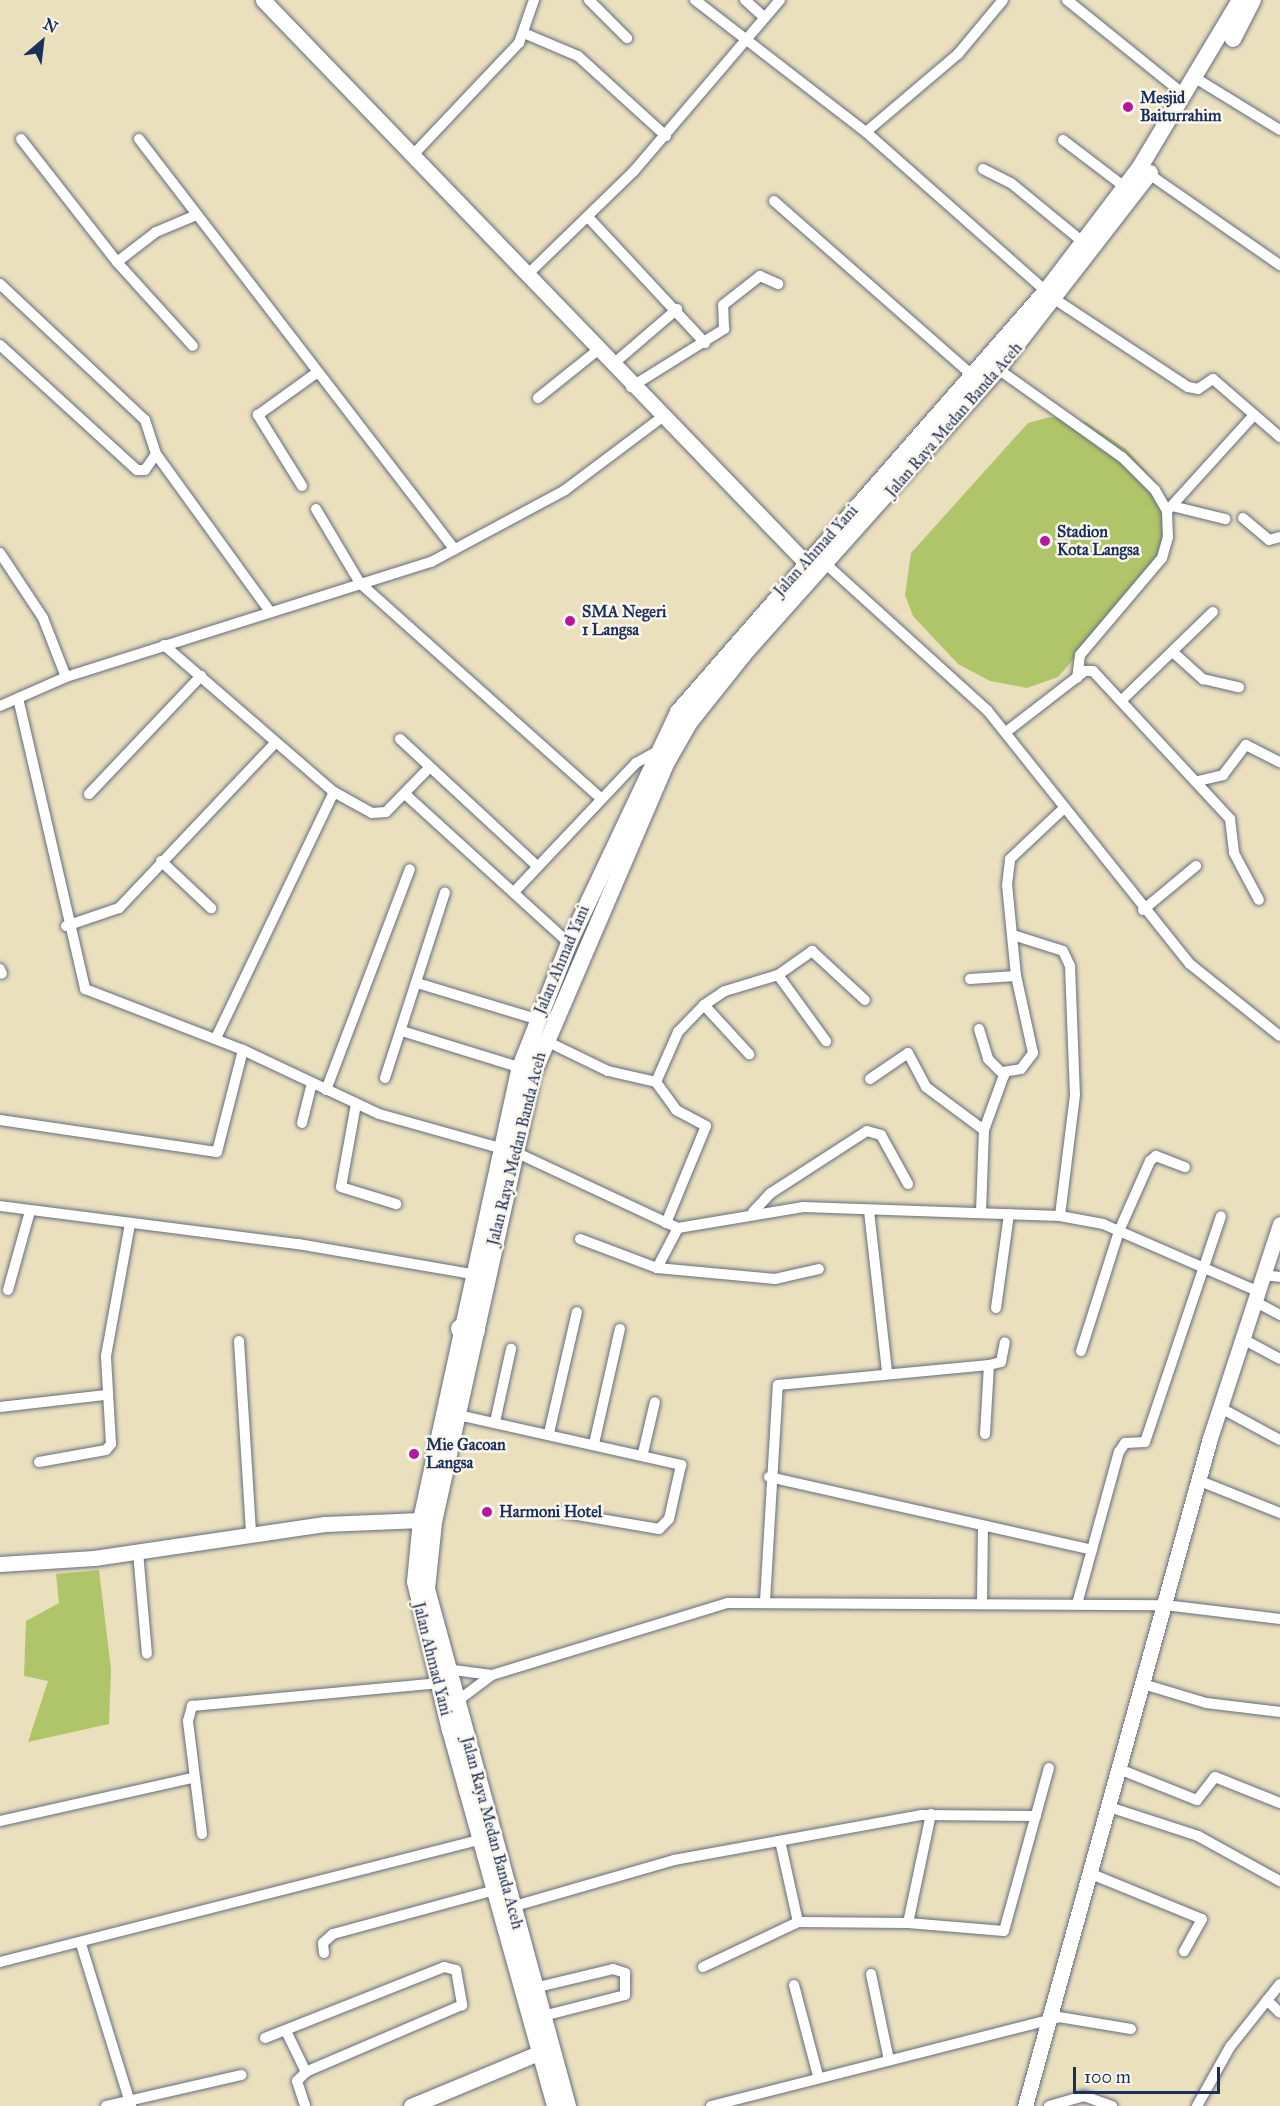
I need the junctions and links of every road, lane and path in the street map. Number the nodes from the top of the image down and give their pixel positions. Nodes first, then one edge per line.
1 (263, 0) edge
2 (534, 0) edge
3 (589, 0) edge
4 (695, 0) edge
5 (745, 0) edge
6 (780, 0) edge
7 (1003, 0) edge
8 (1067, 0) edge
9 (1240, 0) edge
10 (1253, 0) edge
11 (764, 17) junction
12 (526, 34) junction
13 (627, 38) dead end
14 (748, 38) junction
15 (1202, 82) junction
16 (1186, 96) junction
17 (1280, 130) edge
18 (866, 132) junction
19 (666, 136) junction
20 (21, 139) dead end
21 (139, 139) dead end
22 (1063, 140) dead end
23 (412, 156) junction
24 (983, 170) dead end
25 (1149, 174) junction
26 (1126, 188) junction
27 (774, 201) dead end
28 (194, 216) junction
29 (588, 217) junction
30 (1084, 243) junction
31 (117, 262) junction
32 (1280, 265) edge
33 (526, 276) junction
34 (0, 284) edge
35 (778, 284) dead end
36 (1051, 296) junction
37 (677, 309) junction
38 (705, 343) junction
39 (0, 345) edge
40 (193, 346) dead end
41 (597, 350) junction
42 (612, 365) junction
43 (998, 369) junction
44 (315, 374) junction
45 (973, 375) junction
46 (631, 387) junction
47 (538, 398) dead end
48 (1254, 415) junction
49 (661, 418) junction
50 (1280, 437) edge
51 (156, 454) junction
52 (302, 486) dead end
53 (316, 509) dead end
54 (1170, 509) junction
55 (1243, 518) dead end
56 (1225, 519) dead end
57 (1280, 537) edge
58 (454, 550) junction
59 (0, 552) edge
60 (806, 563) junction
61 (827, 565) junction
62 (360, 583) junction
63 (269, 610) junction
64 (1212, 612) dead end
65 (164, 645) junction
66 (1175, 654) junction
67 (201, 676) junction
68 (66, 677) junction
69 (1077, 678) junction
70 (1239, 687) dead end
71 (18, 698) junction
72 (1121, 701) junction
73 (0, 706) edge
74 (1006, 732) junction
75 (400, 739) dead end
76 (276, 742) junction
77 (656, 752) junction
78 (1280, 762) edge
79 (428, 769) junction
80 (1198, 781) junction
81 (334, 792) junction
82 (89, 794) dead end
83 (405, 794) junction
84 (602, 799) junction
85 (1062, 810) junction
86 (161, 861) junction
87 (537, 866) junction
88 (1196, 866) dead end
89 (410, 870) dead end
90 (445, 892) dead end
91 (514, 892) junction
92 (1259, 900) dead end
93 (211, 908) dead end
94 (1143, 910) junction
95 (66, 926) junction
96 (1012, 935) junction
97 (569, 943) junction
98 (778, 975) junction
99 (1016, 976) junction
100 (970, 979) dead end
101 (417, 983) junction
102 (865, 1000) dead end
103 (704, 1005) junction
104 (537, 1019) junction
105 (980, 1029) dead end
106 (402, 1031) junction
107 (1280, 1036) edge
108 (216, 1038) junction
109 (544, 1040) junction
110 (826, 1041) dead end
111 (243, 1050) junction
112 (749, 1054) dead end
113 (527, 1069) junction
114 (1003, 1072) junction
115 (385, 1078) dead end
116 (870, 1079) dead end
117 (656, 1082) junction
118 (312, 1083) junction
119 (326, 1090) junction
120 (356, 1104) junction
121 (0, 1120) edge
122 (302, 1123) dead end
123 (984, 1130) junction
124 (507, 1150) junction
125 (1185, 1167) dead end
126 (908, 1184) dead end
127 (396, 1204) dead end
128 (0, 1206) edge
129 (30, 1211) junction
130 (869, 1211) junction
131 (753, 1212) junction
132 (981, 1213) junction
133 (1009, 1214) junction
134 (1060, 1216) junction
135 (1221, 1216) dead end
136 (666, 1223) junction
137 (130, 1224) junction
138 (1280, 1224) edge
139 (678, 1228) junction
140 (1119, 1231) junction
141 (580, 1239) dead end
142 (1200, 1267) junction
143 (657, 1269) junction
144 (819, 1269) dead end
145 (472, 1274) junction
146 (1262, 1275) junction
147 (1280, 1277) edge
148 (8, 1290) dead end
149 (1255, 1296) junction
150 (996, 1308) dead end
151 (577, 1312) dead end
152 (1280, 1315) edge
153 (620, 1329) dead end
154 (468, 1330) junction
155 (1241, 1338) junction
156 (239, 1341) dead end
157 (1005, 1342) dead end
158 (511, 1349) dead end
159 (1082, 1352) dead end
160 (1280, 1359) edge
161 (989, 1365) junction
162 (887, 1371) junction
163 (106, 1395) junction
164 (655, 1402) dead end
165 (0, 1407) edge
166 (1220, 1407) junction
167 (458, 1415) junction
168 (495, 1422) junction
169 (549, 1433) junction
170 (985, 1434) dead end
171 (1280, 1440) edge
172 (594, 1444) junction
173 (644, 1454) junction
174 (39, 1462) dead end
175 (769, 1477) junction
176 (1200, 1481) junction
177 (560, 1512) dead end
178 (1280, 1513) edge
179 (421, 1520) junction
180 (983, 1526) junction
181 (251, 1532) junction
182 (1092, 1550) junction
183 (138, 1552) junction
184 (0, 1564) edge
185 (765, 1601) junction
186 (982, 1604) junction
187 (1077, 1604) junction
188 (1166, 1605) junction
189 (1280, 1620) edge
190 (147, 1654) dead end
191 (492, 1674) junction
192 (442, 1676) junction
193 (1143, 1684) junction
194 (456, 1702) junction
195 (1280, 1712) edge
196 (1049, 1768) dead end
197 (1119, 1769) junction
198 (193, 1778) junction
199 (1280, 1803) edge
200 (1108, 1807) junction
201 (931, 1814) junction
202 (1036, 1816) junction
203 (0, 1821) edge
204 (202, 1834) dead end
205 (481, 1839) junction
206 (780, 1841) junction
207 (1089, 1873) junction
208 (1280, 1881) edge
209 (495, 1890) junction
210 (506, 1909) junction
211 (798, 1922) junction
212 (908, 1923) junction
213 (81, 1944) junction
214 (1184, 1951) dead end
215 (324, 1953) dead end
216 (0, 1962) edge
217 (703, 1967) dead end
218 (871, 1974) dead end
219 (1280, 1984) edge
220 (794, 1985) dead end
221 (534, 1988) junction
222 (1267, 2000) junction
223 (1280, 2013) edge
224 (543, 2016) junction
225 (1050, 2019) junction
226 (1131, 2029) dead end
227 (286, 2031) junction
228 (265, 2038) dead end
229 (541, 2052) junction
230 (889, 2060) junction
231 (306, 2072) junction
232 (241, 2075) dead end
233 (818, 2076) junction
234 (130, 2102) edge
235 (106, 2106) edge
236 (305, 2106) edge
237 (411, 2106) edge
238 (555, 2106) edge
239 (568, 2106) edge
240 (711, 2106) edge
241 (1025, 2106) edge
242 (1049, 2106) edge
243 (1112, 2106) edge
244 (1197, 2106) edge

1 - 23 street
2 - 12 street
3 - 13 street
4 - 14 street
5 - 11 street
6 - 11 street
7 - 18 street
8 - 16 street
9 - 15 main road, Jalan Ahmad Yani
10 - 15 main road, Jalan Raya Medan Banda Aceh
11 - 14 street
12 - 19 street
12 - 23 street
14 - 18 street
14 - 19 street
15 - 16 main road, Jalan Ahmad Yani
15 - 17 street
15 - 25 main road, Jalan Raya Medan Banda Aceh
16 - 26 main road, Jalan Ahmad Yani
18 - 36 street
19 - 29 street
20 - 31 street
21 - 28 street
22 - 26 street
23 - 33 street
24 - 30 street
25 - 32 street
25 - 36 main road, Jalan Raya Medan Banda Aceh
26 - 30 main road, Jalan Ahmad Yani
27 - 45 street
28 - 31 street
28 - 44 street
29 - 33 street
29 - 37 street
30 - 36 main road, Jalan Ahmad Yani
31 - 40 street
33 - 41 street
34 - 51 street
35 - 38 street
36 - 43 main road, Jalan Raya Medan Banda Aceh
36 - 45 main road, Jalan Ahmad Yani
36 - 48 street
37 - 38 street
37 - 42 street
38 - 46 street
39 - 51 street
41 - 42 street
41 - 47 street
42 - 46 street
43 - 54 street
43 - 61 main road, Jalan Raya Medan Banda Aceh
44 - 52 street
44 - 58 street
45 - 60 main road, Jalan Ahmad Yani
46 - 49 street
48 - 50 street
48 - 54 street
49 - 58 street
49 - 60 street
51 - 63 street
53 - 62 street
54 - 56 street
54 - 69 street
55 - 57 street
58 - 62 street
59 - 68 street
60 - 77 main road, Jalan Ahmad Yani
61 - 74 street
61 - 109 main road, Jalan Raya Medan Banda Aceh
62 - 63 street
62 - 84 street
63 - 65 street
64 - 66 street
65 - 67 street
65 - 68 street
66 - 70 street
66 - 72 street
67 - 76 street
67 - 82 street
68 - 71 street
69 - 72 street
69 - 74 street
71 - 73 street
71 - 95 street
72 - 80 street
74 - 85 street
75 - 79 street
76 - 81 street
76 - 86 street
77 - 84 street
77 - 97 main road, Jalan Ahmad Yani
78 - 80 street
79 - 83 street
79 - 87 street
80 - 92 street
81 - 83 street
81 - 108 street
83 - 91 street
84 - 87 street
85 - 94 street
85 - 96 street
86 - 93 street
86 - 95 street
87 - 91 street
88 - 94 street
89 - 119 street
90 - 101 street
91 - 97 street
94 - 107 street
95 - 108 street
96 - 99 street
96 - 134 street
97 - 104 main road, Jalan Ahmad Yani
98 - 102 street
98 - 103 street
98 - 110 street
99 - 100 street
99 - 114 street
101 - 104 street
101 - 106 street
103 - 112 street
103 - 117 street
104 - 113 main road, Jalan Ahmad Yani
105 - 114 street
106 - 113 street
106 - 115 street
108 - 111 street
109 - 113 main road, Jalan Raya Medan Banda Aceh
109 - 117 street
111 - 118 street
111 - 121 street
113 - 124 main road, Jalan Ahmad Yani
114 - 123 street
116 - 123 street
117 - 136 street
118 - 119 street
118 - 122 street
119 - 120 street
120 - 124 street
120 - 127 street
123 - 132 street
124 - 136 street
124 - 145 main road, Jalan Ahmad Yani
124 - 154 main road, Jalan Raya Medan Banda Aceh
125 - 140 street
126 - 131 street
128 - 129 street
129 - 137 street
129 - 148 street
130 - 131 street
130 - 132 street
130 - 162 street
131 - 139 street
132 - 133 street
133 - 134 street
133 - 150 street
134 - 140 street
135 - 142 street
136 - 139 street
137 - 145 street
137 - 163 street
138 - 146 street
139 - 143 street
140 - 142 street
140 - 159 street
141 - 143 street
142 - 149 street
142 - 182 street
143 - 144 street
145 - 154 main road, Jalan Ahmad Yani
146 - 147 street
146 - 149 street
149 - 152 street
149 - 155 street
151 - 169 street
153 - 172 street
154 - 167 main road, Jalan Raya Medan Banda Aceh
154 - 179 main road, Jalan Ahmad Yani
155 - 160 street
155 - 166 street
156 - 181 street
157 - 161 street
158 - 168 street
161 - 162 street
161 - 170 street
162 - 175 street
163 - 165 street
163 - 174 street
164 - 173 street
166 - 171 street
166 - 176 street
167 - 168 street
167 - 192 main road, Jalan Raya Medan Banda Aceh
168 - 169 street
169 - 172 street
172 - 173 street
173 - 177 street
175 - 180 street
175 - 185 street
176 - 178 street
176 - 188 street
179 - 181 street
179 - 192 main road, Jalan Ahmad Yani
180 - 182 street
180 - 186 street
181 - 183 street
182 - 187 street
183 - 184 street
183 - 190 street
185 - 186 street
185 - 191 street
186 - 187 street
187 - 188 street
188 - 189 street
188 - 193 street
191 - 192 street
191 - 194 street
192 - 194 main road, Jalan Raya Medan Banda Aceh
192 - 198 street
192 - 205 main road, Jalan Ahmad Yani
193 - 195 street
193 - 197 street
194 - 210 main road, Jalan Raya Medan Banda Aceh
196 - 202 street
197 - 199 street
197 - 200 street
198 - 203 street
198 - 204 street
200 - 207 street
200 - 208 street
201 - 202 street
201 - 206 street
201 - 212 street
202 - 212 street
205 - 209 main road, Jalan Ahmad Yani
205 - 213 street
206 - 210 street
206 - 211 street
207 - 214 street
207 - 225 street
209 - 210 main road, Jalan Ahmad Yani
209 - 215 street
210 - 221 main road, Jalan Raya Medan Banda Aceh
210 - 229 main road, Jalan Ahmad Yani
211 - 212 street
211 - 217 street
213 - 216 street
213 - 234 street
218 - 230 street
219 - 222 street
220 - 233 street
221 - 224 main road, Jalan Raya Medan Banda Aceh
221 - 224 street
222 - 223 street
222 - 244 street
224 - 239 main road, Jalan Raya Medan Banda Aceh
225 - 226 street
225 - 230 street
225 - 241 street
227 - 228 street
227 - 231 street
227 - 231 street
229 - 237 street
229 - 238 main road, Jalan Ahmad Yani
230 - 233 street
231 - 236 street
232 - 234 street
233 - 240 street
234 - 235 street
242 - 243 street

